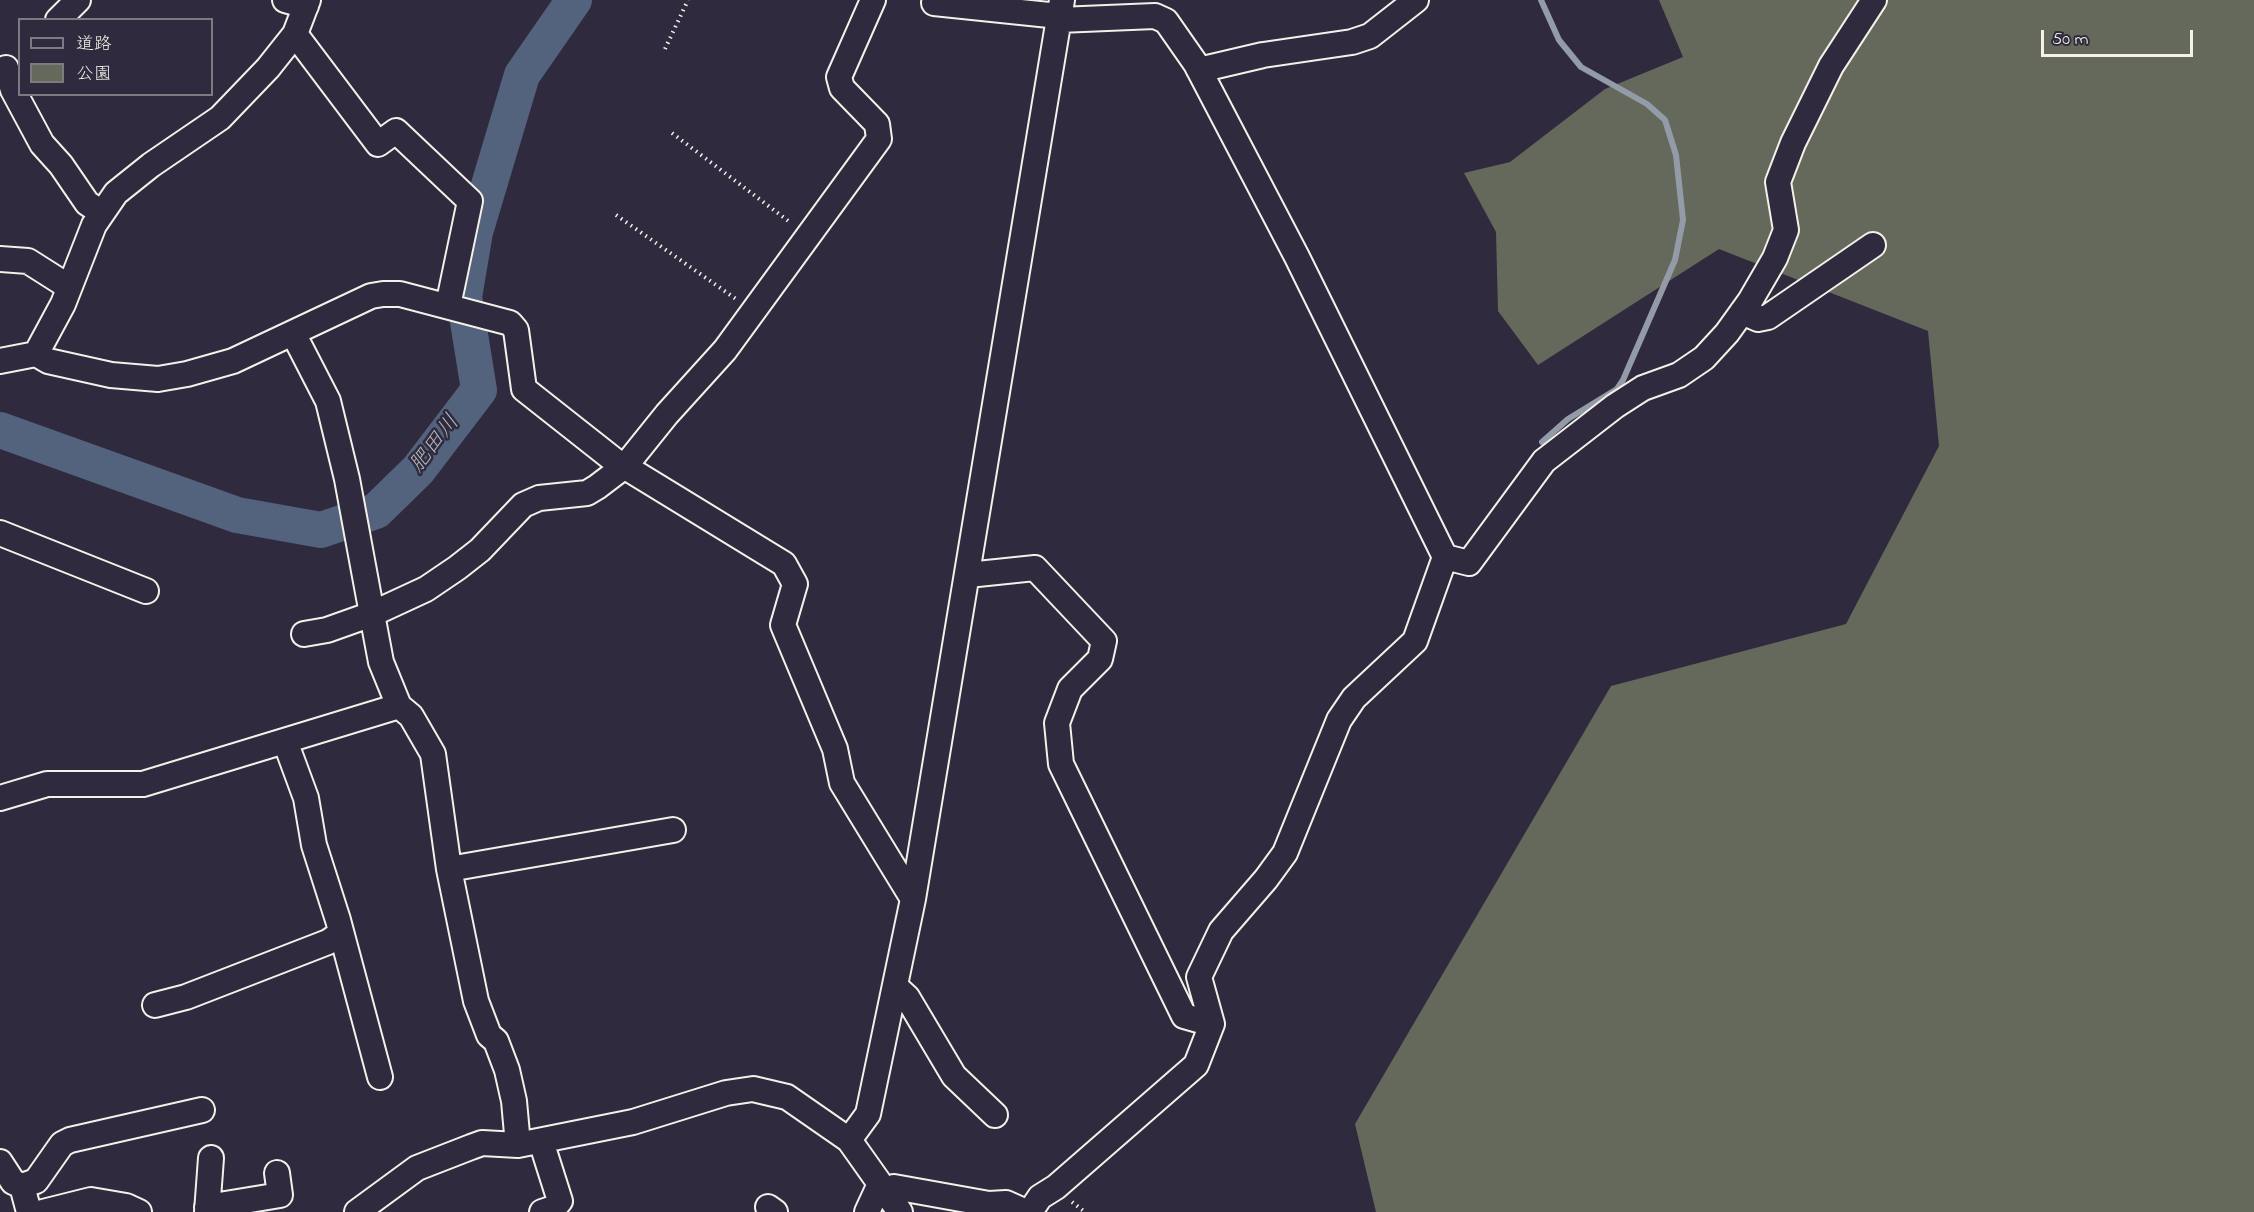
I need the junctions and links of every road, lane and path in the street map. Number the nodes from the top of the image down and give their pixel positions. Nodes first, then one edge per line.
1 (78, 0) edge
2 (688, 0) edge
3 (873, 0) edge
4 (1416, 0) edge
5 (1874, 0) edge
6 (300, 2) edge
7 (934, 3) dead end
8 (1060, 12) edge
9 (60, 18) edge
10 (295, 34) junction
11 (665, 49) dead end
12 (9, 62) edge
13 (1196, 64) junction
14 (672, 133) dead end
15 (102, 213) junction
16 (616, 215) dead end
17 (808, 237) junction
18 (1869, 239) dead end
19 (0, 259) edge
20 (69, 287) junction
21 (449, 306) junction
22 (1745, 308) junction
23 (754, 312) junction
24 (293, 333) junction
25 (36, 354) junction
26 (0, 361) edge
27 (626, 465) junction
28 (0, 533) edge
29 (1445, 557) junction
30 (968, 575) junction
31 (146, 591) dead end
32 (372, 614) junction
33 (304, 634) dead end
34 (399, 706) junction
35 (285, 741) junction
36 (0, 798) edge
37 (673, 830) dead end
38 (449, 869) junction
39 (913, 899) junction
40 (341, 933) junction
41 (895, 986) junction
42 (155, 1005) dead end
43 (1212, 1024) junction
44 (380, 1077) dead end
45 (202, 1110) dead end
46 (995, 1114) dead end
47 (849, 1140) junction
48 (529, 1143) junction
49 (212, 1158) dead end
50 (0, 1162) edge
51 (277, 1173) dead end
52 (22, 1186) junction
53 (882, 1189) junction
54 (207, 1209) edge
55 (29, 1212) edge
56 (43, 1212) edge
57 (139, 1212) edge
58 (357, 1212) edge
59 (542, 1212) edge
60 (867, 1212) edge
61 (900, 1212) edge
62 (1028, 1212) edge

1 - 9 street
2 - 11 path
3 - 17 street
4 - 13 street
5 - 22 street
6 - 10 street
7 - 8 street
8 - 13 street
8 - 30 street
10 - 15 street
10 - 21 street
12 - 15 street
13 - 29 street
14 - 17 path
15 - 20 street
16 - 23 path
17 - 23 street
18 - 22 street
19 - 20 street
20 - 25 street
21 - 24 street
21 - 27 street
22 - 29 street
23 - 27 street
24 - 25 street
24 - 32 street
25 - 26 street
27 - 32 street
27 - 39 street
28 - 31 street
29 - 43 street
30 - 39 street
30 - 43 street
32 - 33 street
32 - 34 street
34 - 35 street
34 - 38 street
35 - 36 street
35 - 40 street
37 - 38 street
38 - 48 street
39 - 41 street
40 - 42 street
40 - 44 street
41 - 46 street
41 - 47 street
43 - 62 street
45 - 52 street
47 - 48 street
47 - 53 street
48 - 58 street
48 - 59 street
49 - 54 street
50 - 52 street
51 - 54 street
52 - 55 street
53 - 60 street
53 - 61 street
53 - 62 street
56 - 57 street

